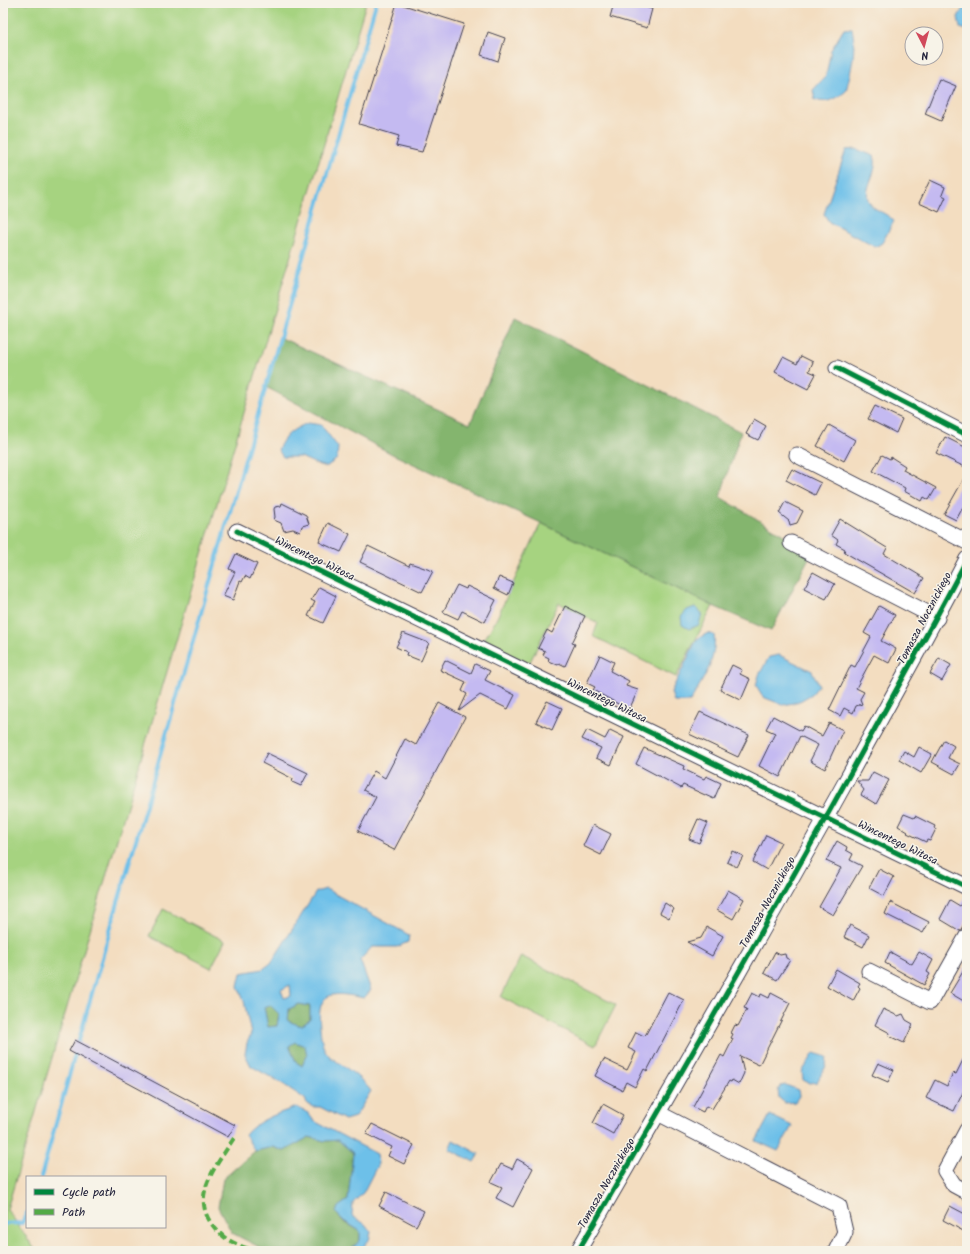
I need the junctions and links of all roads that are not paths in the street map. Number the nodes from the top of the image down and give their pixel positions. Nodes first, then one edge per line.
1 (838, 368) dead end
2 (967, 435) edge
3 (797, 455) dead end
4 (237, 531) dead end
5 (967, 542) edge
6 (791, 543) dead end
7 (967, 559) edge
8 (937, 618) junction
9 (826, 818) junction
10 (967, 887) edge
11 (967, 936) edge
12 (869, 971) dead end
13 (658, 1113) junction
14 (967, 1130) edge
15 (967, 1192) edge
16 (578, 1251) edge
17 (836, 1251) edge

1 - 2 street
3 - 5 street
4 - 9 street, Wincentego Witosa
6 - 8 street, Tomasza Nocznickiego
7 - 8 street, Tomasza Nocznickiego
8 - 9 street, Tomasza Nocznickiego
9 - 10 street, Wincentego Witosa
9 - 13 street, Tomasza Nocznickiego
11 - 12 street
13 - 16 street, Tomasza Nocznickiego
13 - 17 street
14 - 15 street

